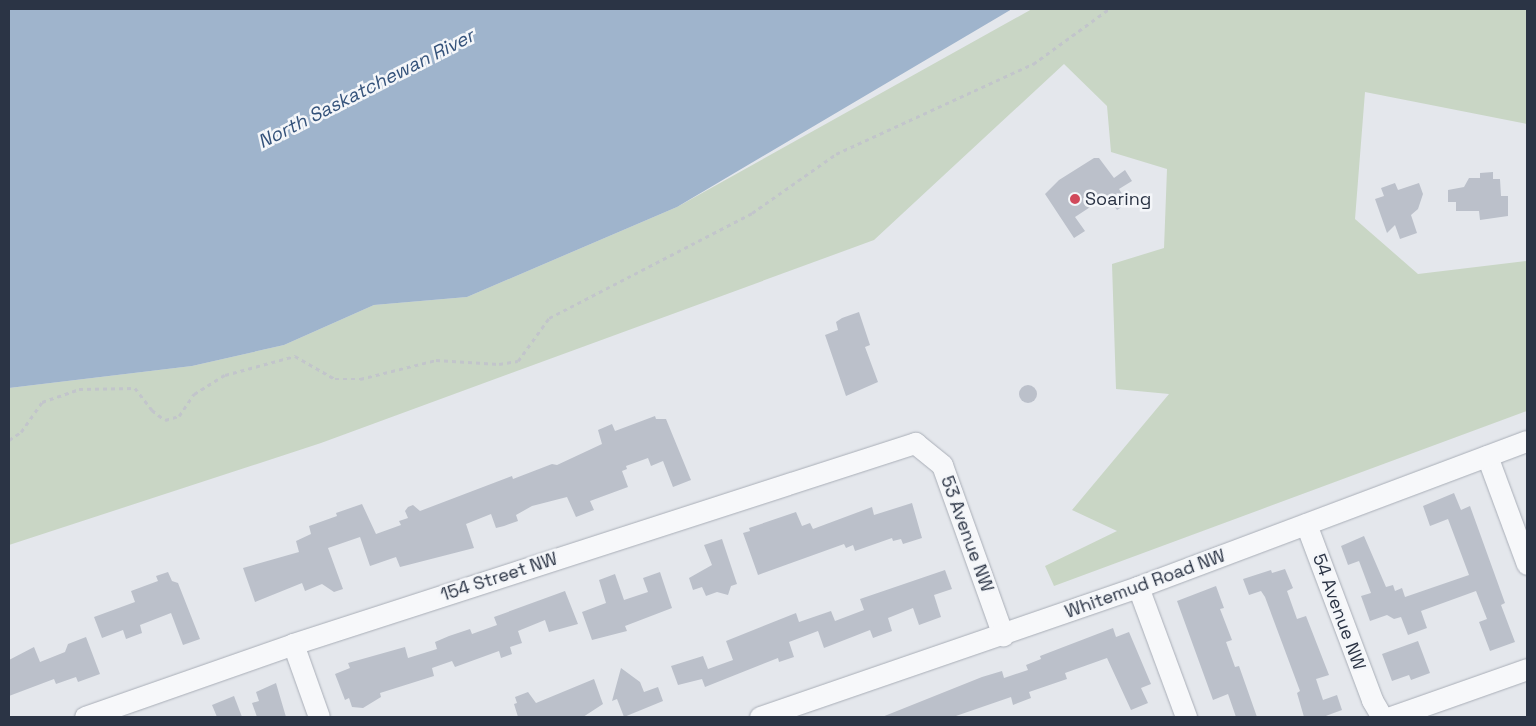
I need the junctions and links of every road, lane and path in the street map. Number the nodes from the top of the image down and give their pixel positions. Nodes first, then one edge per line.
1 (1109, 9) edge
2 (9, 440) edge
3 (1527, 441) edge
4 (915, 442) joint
5 (1487, 456) junction
6 (1306, 524) junction
7 (1527, 564) edge
8 (1138, 587) junction
9 (1003, 636) junction
10 (293, 644) junction
11 (1527, 669) edge
12 (1377, 709) edge
13 (85, 717) edge
14 (319, 717) edge
15 (760, 717) edge
16 (1186, 717) edge
17 (1391, 717) edge

1 - 2 path
3 - 5 street, Whitemud Road NW
4 - 9 street, 53 Avenue NW
4 - 10 street, 154 Street NW
5 - 6 street, Whitemud Road NW
5 - 7 street
6 - 8 street, Whitemud Road NW
6 - 12 street, 54 Avenue NW
8 - 9 street, Whitemud Road NW
8 - 16 street
9 - 15 street, Whitemud Road NW
10 - 13 street, 154 Street NW
10 - 14 street
11 - 17 street

